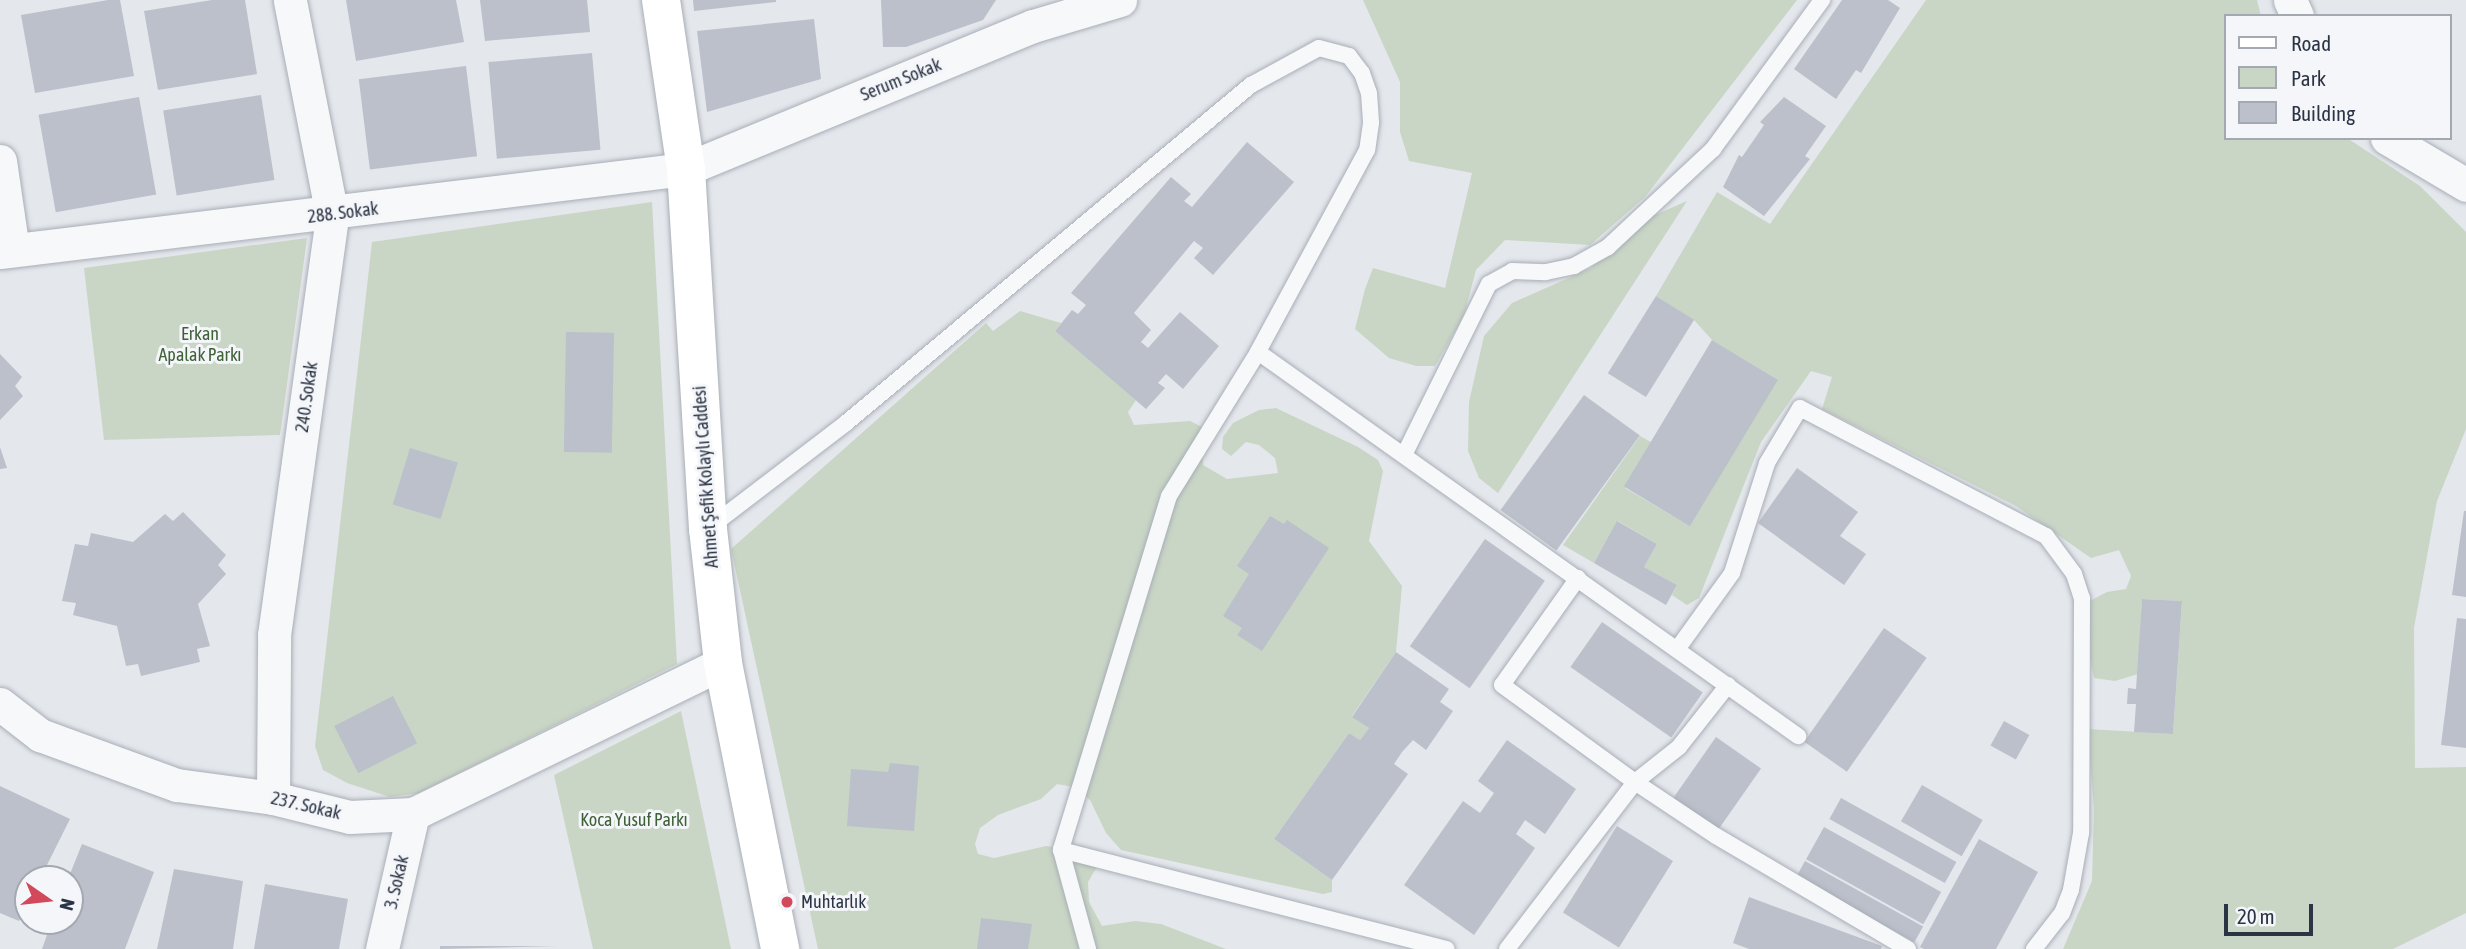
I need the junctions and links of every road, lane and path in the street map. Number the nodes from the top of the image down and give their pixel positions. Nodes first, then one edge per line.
1 (290, 0) edge
2 (662, 0) edge
3 (1120, 0) edge
4 (1822, 0) edge
5 (1034, 13) edge
6 (2390, 140) edge
7 (0, 161) edge
8 (685, 169) junction
9 (2466, 185) edge
10 (332, 215) junction
11 (7, 251) edge
12 (1258, 352) junction
13 (1404, 455) junction
14 (708, 529) junction
15 (1578, 578) junction
16 (1678, 648) junction
17 (723, 663) junction
18 (1728, 685) junction
19 (0, 704) edge
20 (1798, 736) dead end
21 (1635, 782) junction
22 (273, 798) junction
23 (412, 814) junction
24 (1061, 850) junction
25 (382, 949) edge
26 (780, 949) edge
27 (1088, 949) edge
28 (1447, 949) edge
29 (1507, 949) edge
30 (1908, 949) edge
31 (2034, 949) edge

1 - 10 street, 240. Sokak
2 - 8 main road, Ahmet Şefik Kolaylı Caddesi
3 - 5 street, Serum Sokak
4 - 13 lane
5 - 8 street, Serum Sokak
6 - 9 street
7 - 11 street
8 - 10 street, 288. Sokak
8 - 14 main road, Ahmet Şefik Kolaylı Caddesi
10 - 11 street, 288. Sokak
10 - 22 street, 240. Sokak
12 - 13 lane
12 - 14 lane
12 - 24 lane
13 - 15 lane
14 - 17 main road, Ahmet Şefik Kolaylı Caddesi
15 - 16 lane
15 - 21 lane
16 - 18 lane
16 - 31 lane
17 - 23 street, 237. Sokak
17 - 26 main road, Ahmet Şefik Kolaylı Caddesi
18 - 20 lane
18 - 21 lane
19 - 22 street, 237. Sokak
21 - 29 lane
21 - 30 lane
22 - 23 street, 237. Sokak
23 - 25 street, 3. Sokak
24 - 27 lane
24 - 28 lane

